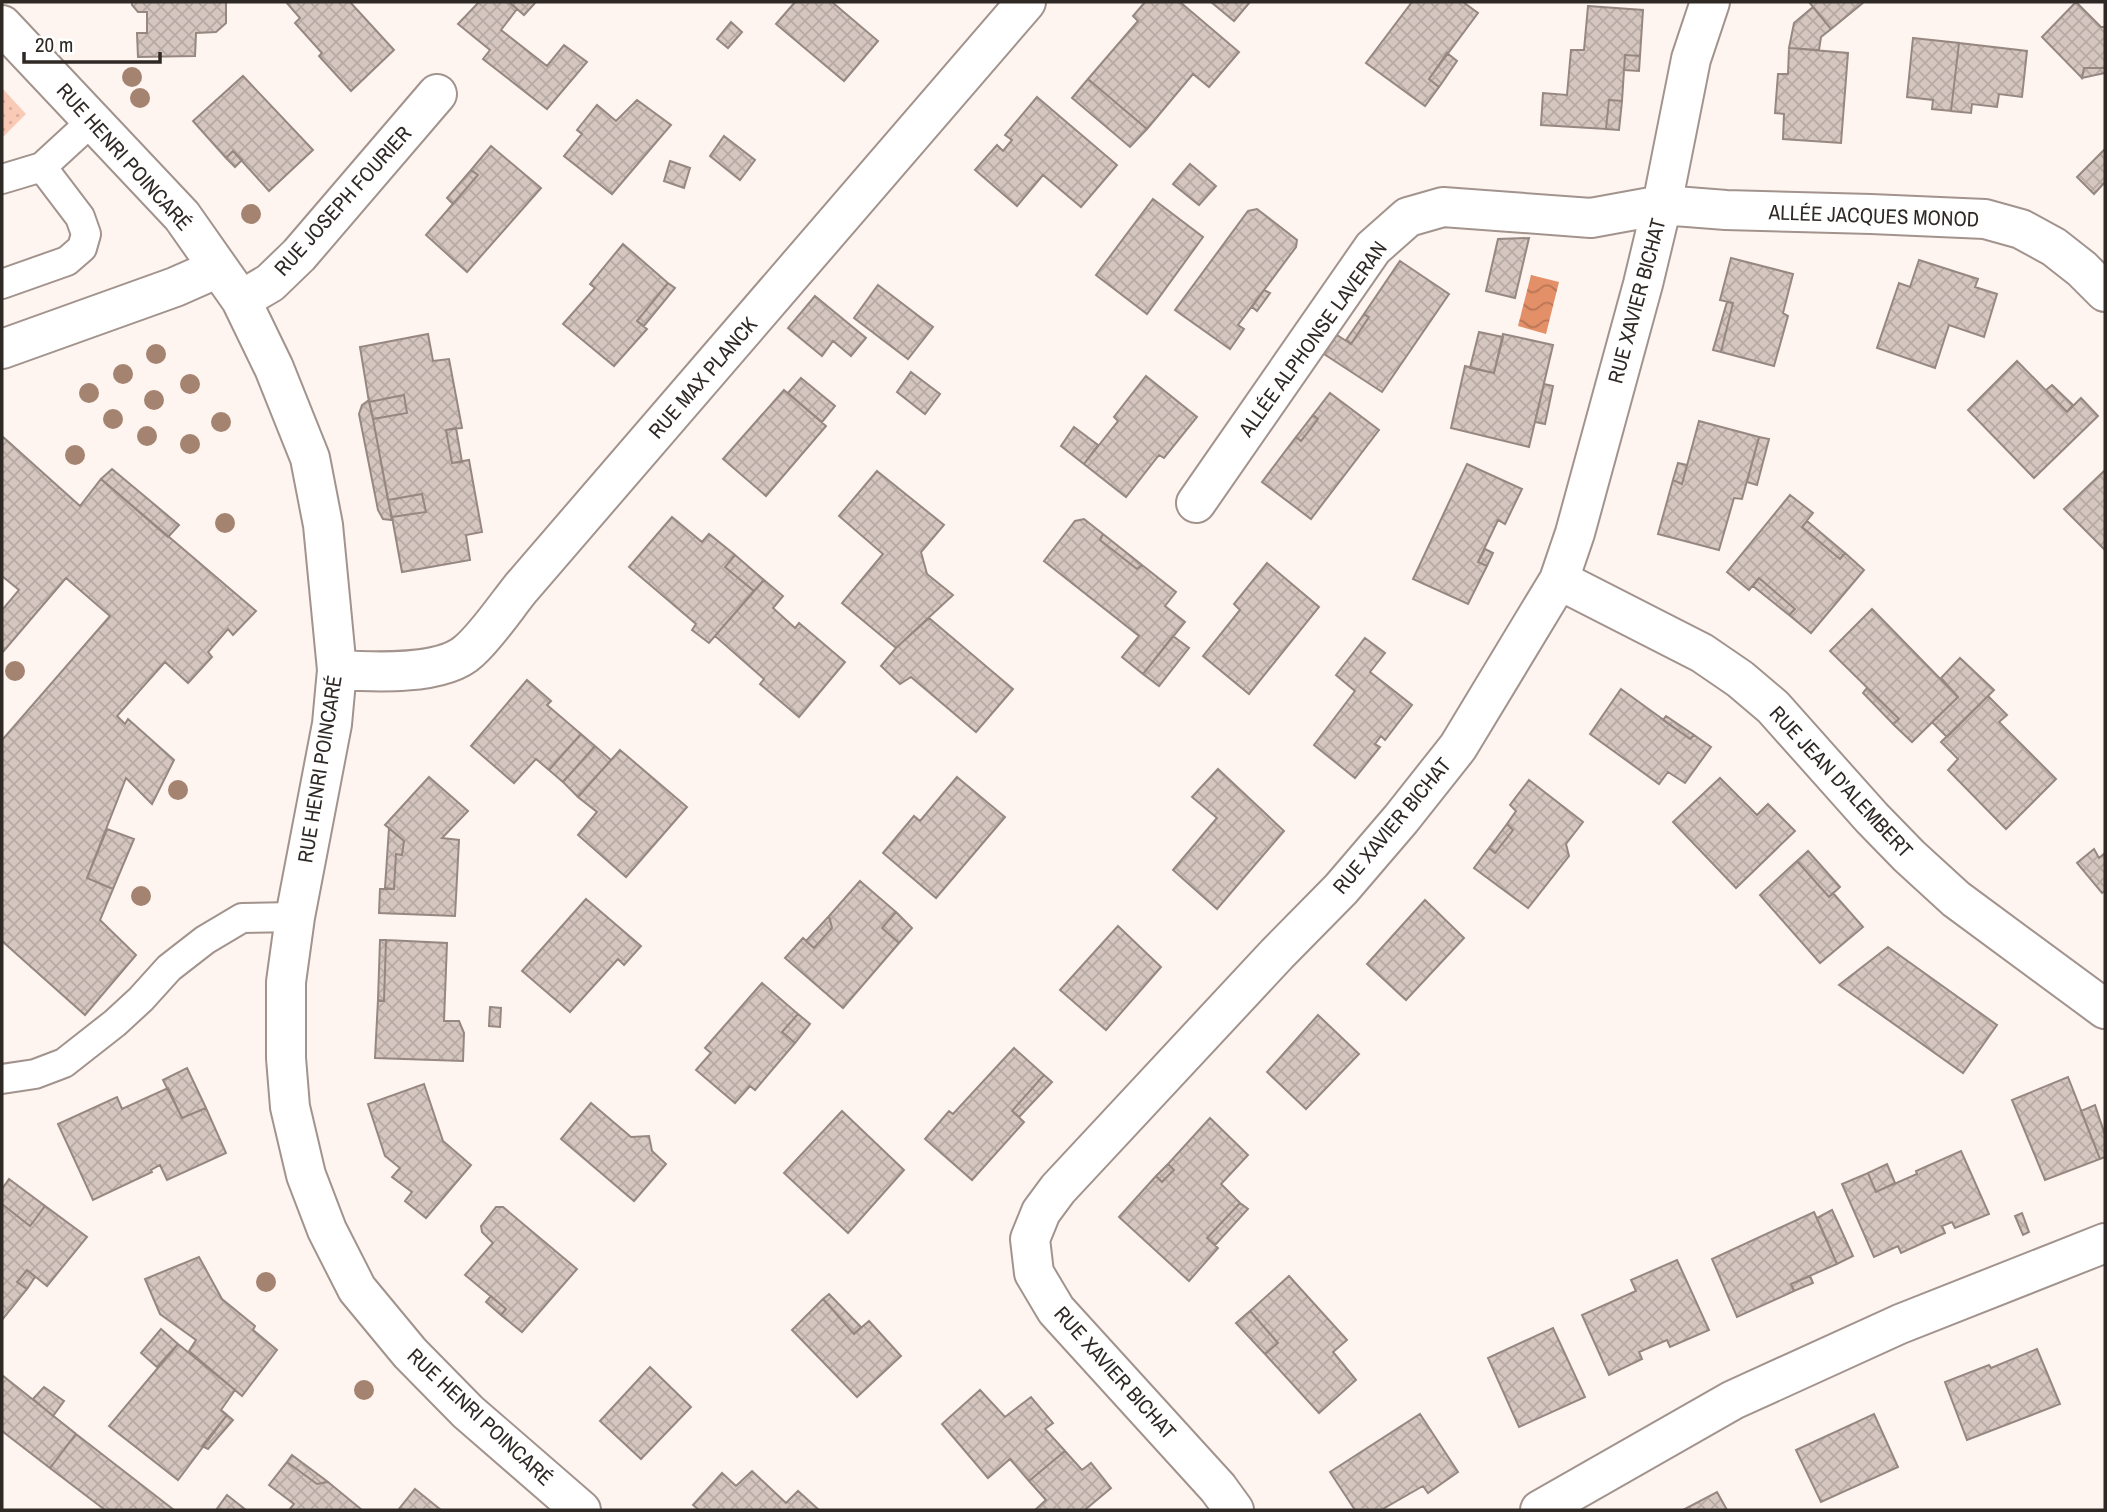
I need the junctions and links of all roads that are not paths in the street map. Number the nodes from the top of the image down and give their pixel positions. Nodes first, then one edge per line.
1 (1026, 2) edge
2 (1710, 2) edge
3 (2, 25) edge
4 (437, 94) dead end
5 (92, 121) junction
6 (42, 167) junction
7 (2, 179) edge
8 (1662, 205) junction
9 (218, 268) junction
10 (2, 284) edge
11 (2105, 292) edge
12 (242, 300) junction
13 (2, 349) edge
14 (1196, 503) dead end
15 (1559, 580) junction
16 (337, 670) junction
17 (295, 917) junction
18 (2105, 1009) edge
19 (2, 1079) edge
20 (2105, 1243) edge
21 (581, 1510) edge
22 (1234, 1510) edge
23 (1540, 1510) edge

1 - 16 street, RUE MAX PLANCK
2 - 8 street, RUE XAVIER BICHAT
3 - 5 street, RUE HENRI POINCARÉ
4 - 12 street, RUE JOSEPH FOURIER
5 - 6 lane
5 - 9 street, RUE HENRI POINCARÉ
6 - 7 lane
6 - 10 lane
8 - 11 street, ALLÉE JACQUES MONOD
8 - 14 street, ALLÉE ALPHONSE LAVERAN
8 - 15 street, RUE XAVIER BICHAT
9 - 12 street, RUE HENRI POINCARÉ
9 - 13 street
12 - 16 street, RUE HENRI POINCARÉ
15 - 18 street, RUE JEAN D'ALEMBERT
15 - 22 street, RUE XAVIER BICHAT
16 - 17 street, RUE HENRI POINCARÉ
17 - 19 lane
17 - 21 street, RUE HENRI POINCARÉ
20 - 23 street

